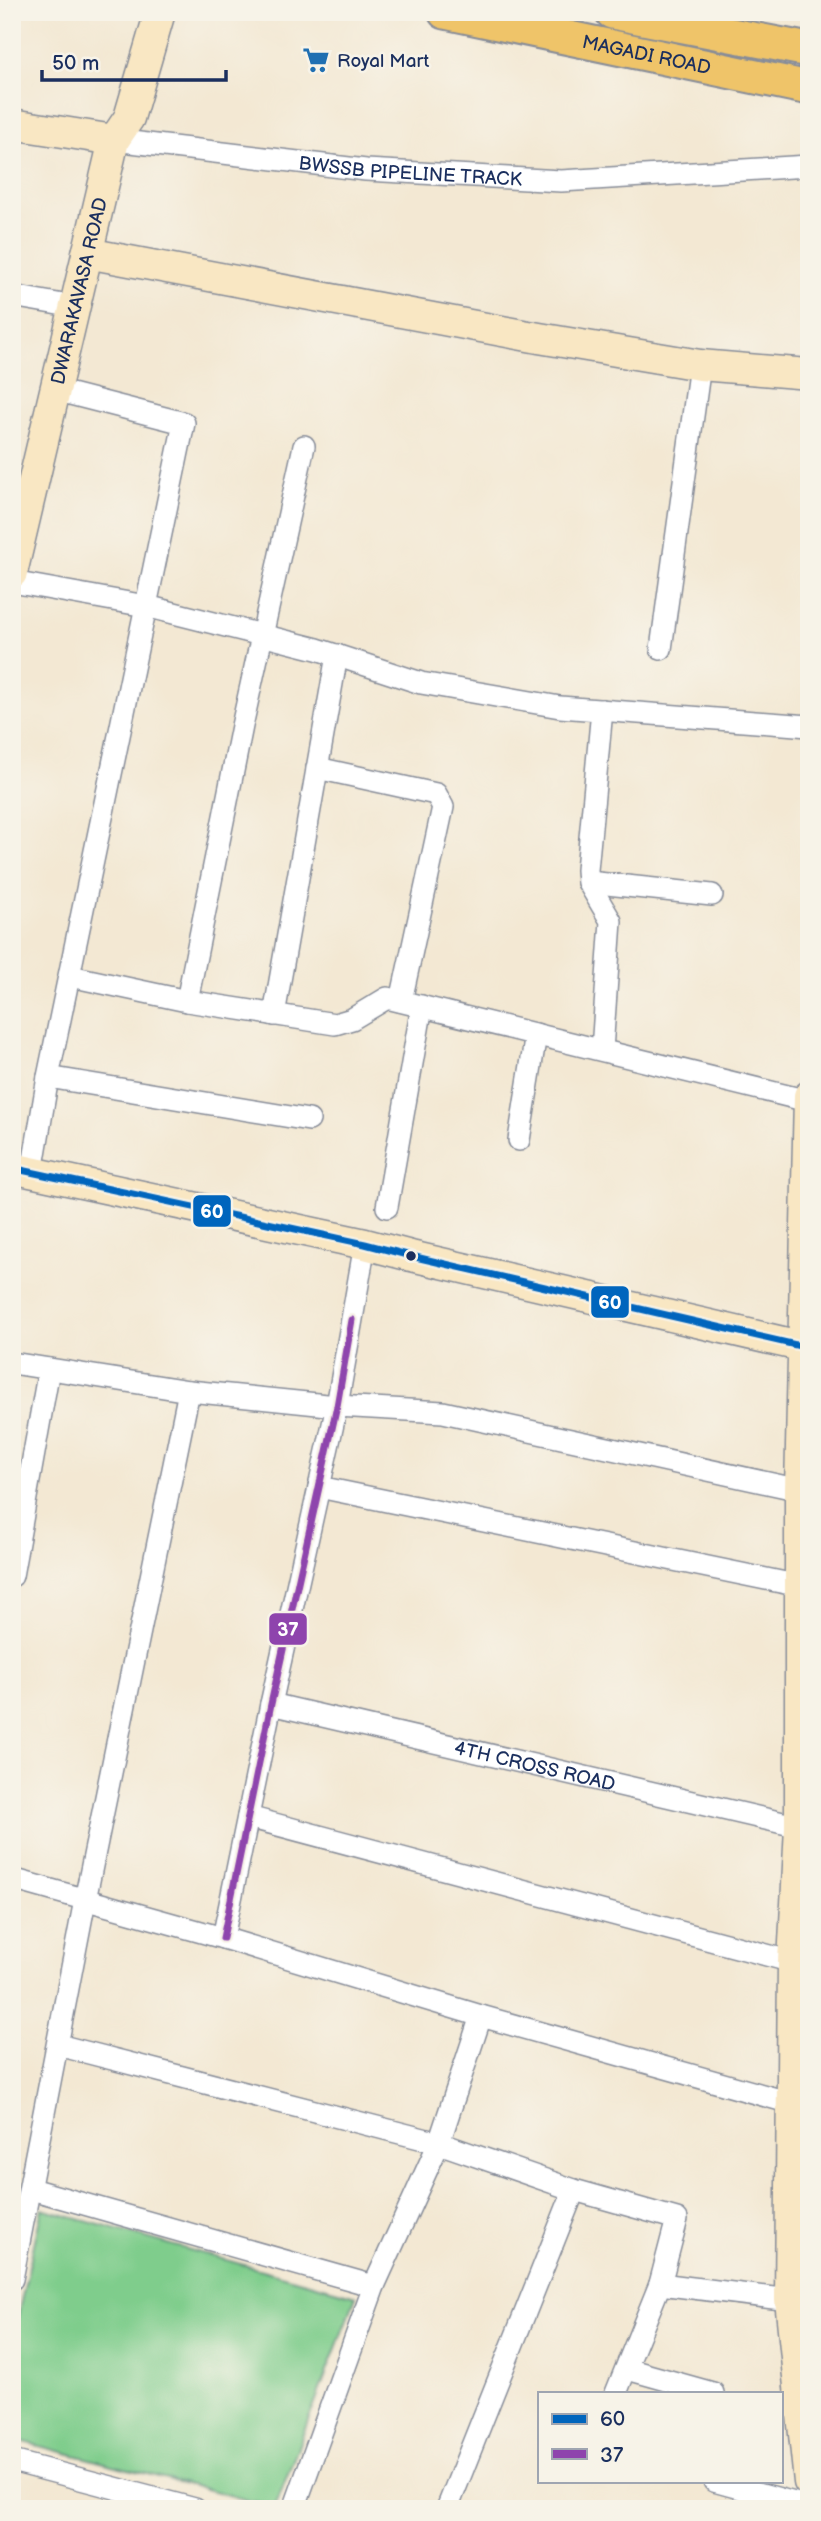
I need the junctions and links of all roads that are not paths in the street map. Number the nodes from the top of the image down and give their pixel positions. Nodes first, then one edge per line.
1 (160, 12) edge
2 (445, 12) edge
3 (612, 12) edge
4 (809, 50) edge
5 (809, 88) edge
6 (12, 124) edge
7 (114, 140) junction
8 (809, 166) edge
9 (87, 253) junction
10 (12, 296) edge
11 (75, 307) junction
12 (700, 365) junction
13 (809, 374) edge
14 (55, 390) junction
15 (304, 446) dead end
16 (12, 573) edge
17 (12, 582) edge
18 (146, 606) junction
19 (261, 635) junction
20 (661, 649) dead end
21 (337, 655) junction
22 (602, 710) junction
23 (809, 726) edge
24 (317, 768) junction
25 (588, 882) junction
26 (712, 895) dead end
27 (70, 976) junction
28 (187, 1001) junction
29 (401, 1001) junction
30 (422, 1006) junction
31 (274, 1015) junction
32 (536, 1034) junction
33 (602, 1050) junction
34 (48, 1077) junction
35 (808, 1108) edge
36 (309, 1120) dead end
37 (519, 1140) dead end
38 (22, 1170) edge
39 (387, 1207) dead end
40 (808, 1225) edge
41 (365, 1244) junction
42 (806, 1348) edge
43 (12, 1363) edge
44 (49, 1369) junction
45 (189, 1391) junction
46 (337, 1406) junction
47 (319, 1487) junction
48 (800, 1490) junction
49 (12, 1576) edge
50 (800, 1586) junction
51 (805, 1699) edge
52 (271, 1704) junction
53 (248, 1817) junction
54 (800, 1827) junction
55 (12, 1879) edge
56 (85, 1900) junction
57 (223, 1938) junction
58 (793, 1962) junction
59 (481, 2016) junction
60 (58, 2045) junction
61 (791, 2103) junction
62 (439, 2143) junction
63 (31, 2189) junction
64 (574, 2190) junction
65 (800, 2249) edge
66 (12, 2279) edge
67 (660, 2284) junction
68 (374, 2286) junction
69 (790, 2300) junction
70 (626, 2369) junction
71 (616, 2392) edge
72 (709, 2392) edge
73 (791, 2415) edge
74 (12, 2461) edge
75 (718, 2482) edge
76 (809, 2482) edge
77 (809, 2507) edge
78 (195, 2509) edge
79 (294, 2509) edge
80 (447, 2509) edge

1 - 7 street, DWARAKAVASA ROAD
2 - 5 main road, MAGADI ROAD
3 - 4 main road, MAGADI ROAD
6 - 7 street, BWSSB PIPELINE TRACK
7 - 8 street, BWSSB PIPELINE TRACK
7 - 9 street, DWARAKAVASA ROAD
9 - 11 street, DWARAKAVASA ROAD
9 - 12 street
10 - 11 street
11 - 14 street, DWARAKAVASA ROAD
12 - 13 street
12 - 20 street
14 - 16 street, DWARAKAVASA ROAD
14 - 18 street
15 - 19 street
17 - 18 street
18 - 19 street
18 - 27 street
19 - 21 street
19 - 28 street
21 - 22 street
21 - 24 street
22 - 23 street
22 - 25 street
24 - 29 street
24 - 31 street
25 - 26 street
25 - 33 street
27 - 28 street
27 - 34 street
28 - 31 street
29 - 30 street
29 - 31 street
30 - 32 street
30 - 39 street
32 - 33 street
32 - 37 street
33 - 35 street
34 - 36 street
34 - 38 street
35 - 40 street
38 - 41 street
40 - 42 street
41 - 42 street
41 - 46 street
42 - 48 street
43 - 44 street
44 - 45 street
44 - 49 street
45 - 46 street
45 - 56 street
46 - 47 street
46 - 48 street
47 - 50 street
47 - 52 street
48 - 50 street
50 - 51 street
51 - 54 street
52 - 53 street
52 - 54 street, 4TH CROSS ROAD
53 - 57 street
53 - 58 street
54 - 58 street
55 - 56 street
56 - 57 street
56 - 60 street
57 - 59 street
58 - 61 street
59 - 61 street
59 - 62 street
60 - 62 street
60 - 63 street
61 - 65 street
62 - 64 street
62 - 68 street
63 - 66 street
63 - 68 street
64 - 67 street
64 - 80 street
65 - 69 street
67 - 69 street
67 - 70 street
68 - 79 street
69 - 73 street
70 - 71 street
70 - 72 street
73 - 76 street
74 - 78 street
75 - 77 street

